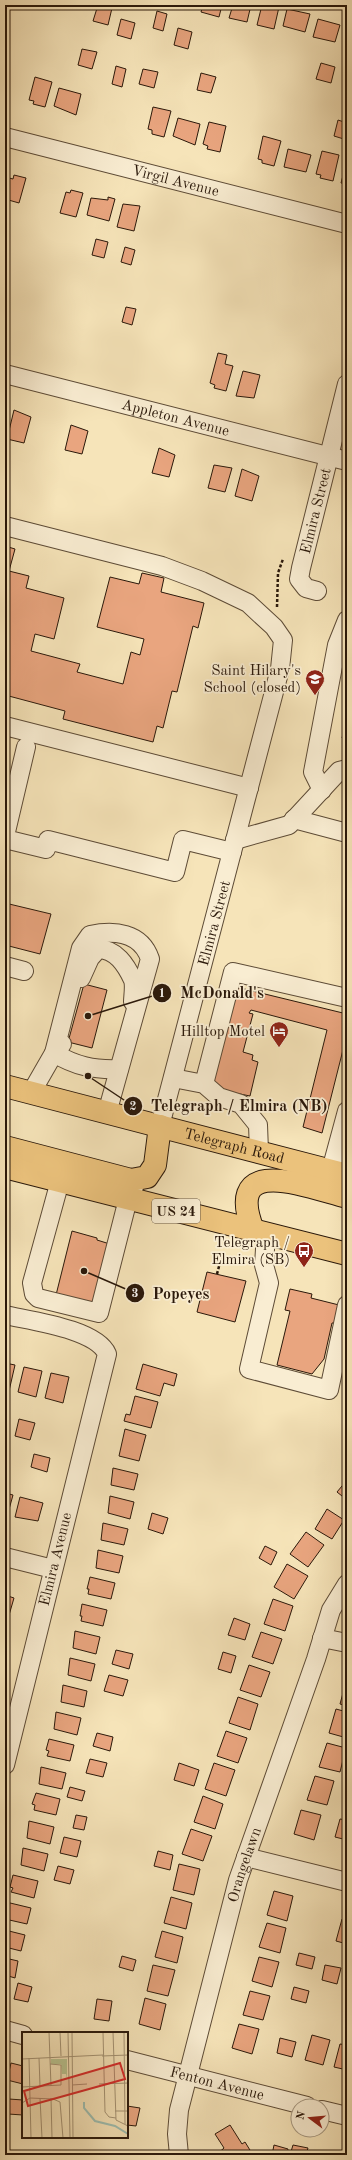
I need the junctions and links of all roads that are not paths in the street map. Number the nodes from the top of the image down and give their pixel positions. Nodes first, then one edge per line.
1 (5, 137) edge
2 (347, 224) edge
3 (5, 374) edge
4 (347, 384) edge
5 (329, 456) junction
6 (347, 461) edge
7 (5, 526) edge
8 (317, 591) dead end
9 (347, 620) edge
10 (5, 726) edge
11 (26, 747) dead end
12 (347, 769) edge
13 (249, 788) junction
14 (322, 790) junction
15 (294, 819) junction
16 (347, 833) edge
17 (5, 837) edge
18 (234, 846) junction
19 (5, 966) edge
20 (24, 971) dead end
21 (347, 998) edge
22 (134, 1017) junction
23 (54, 1053) junction
24 (119, 1070) junction
25 (173, 1078) junction
26 (204, 1084) junction
27 (5, 1086) edge
28 (31, 1093) junction
29 (347, 1111) edge
30 (107, 1113) junction
31 (160, 1126) junction
32 (5, 1147) edge
33 (259, 1151) junction
34 (5, 1167) edge
35 (339, 1172) edge
36 (139, 1178) junction
37 (60, 1181) junction
38 (347, 1197) edge
39 (128, 1199) junction
40 (260, 1232) junction
41 (347, 1254) edge
42 (347, 1305) edge
43 (5, 1315) edge
44 (5, 1557) edge
45 (52, 1569) junction
46 (347, 1584) edge
47 (322, 1638) junction
48 (347, 1643) edge
49 (5, 1765) edge
50 (246, 1857) junction
51 (347, 1882) edge
52 (5, 2030) edge
53 (22, 2035) edge
54 (128, 2060) edge
55 (187, 2074) junction
56 (290, 2101) edge
57 (330, 2112) edge
58 (347, 2116) edge
59 (179, 2155) edge

1 - 2 street, Virgil Avenue
3 - 5 street, Appleton Avenue
4 - 5 street, Elmira Street
5 - 6 street, Appleton Avenue
5 - 8 street, Elmira Street
7 - 13 street, Elmira Street
9 - 14 street
10 - 13 street
11 - 17 street
12 - 14 street
13 - 18 street, Elmira Street
14 - 15 street
15 - 16 street
15 - 18 street
17 - 18 street
18 - 25 street, Elmira Street
19 - 20 street
21 - 26 street
22 - 23 street
22 - 23 street
22 - 24 street
23 - 24 street
23 - 28 street
24 - 30 street
25 - 26 street
25 - 31 street, Elmira Street
26 - 33 street
27 - 28 main road, Telegraph Road
28 - 30 main road, Telegraph Road
29 - 35 street
30 - 31 main road, Telegraph Road
31 - 33 main road, Telegraph Road
31 - 36 main road
32 - 36 main road
33 - 35 main road, Telegraph Road
34 - 37 main road, US 24
36 - 39 street
37 - 39 main road, US 24
37 - 39 street
38 - 40 main road
39 - 40 main road, US 24
40 - 41 main road, US 24
40 - 42 street
43 - 45 street, Elmira Avenue
44 - 45 street
45 - 49 street, Elmira Avenue
46 - 47 street, Orangelawn
47 - 48 street
47 - 50 street, Orangelawn
50 - 51 street
50 - 55 street, Orangelawn
52 - 53 street
54 - 55 street, Fenton Avenue
55 - 56 street, Fenton Avenue
55 - 59 street, Orangelawn
57 - 58 street

